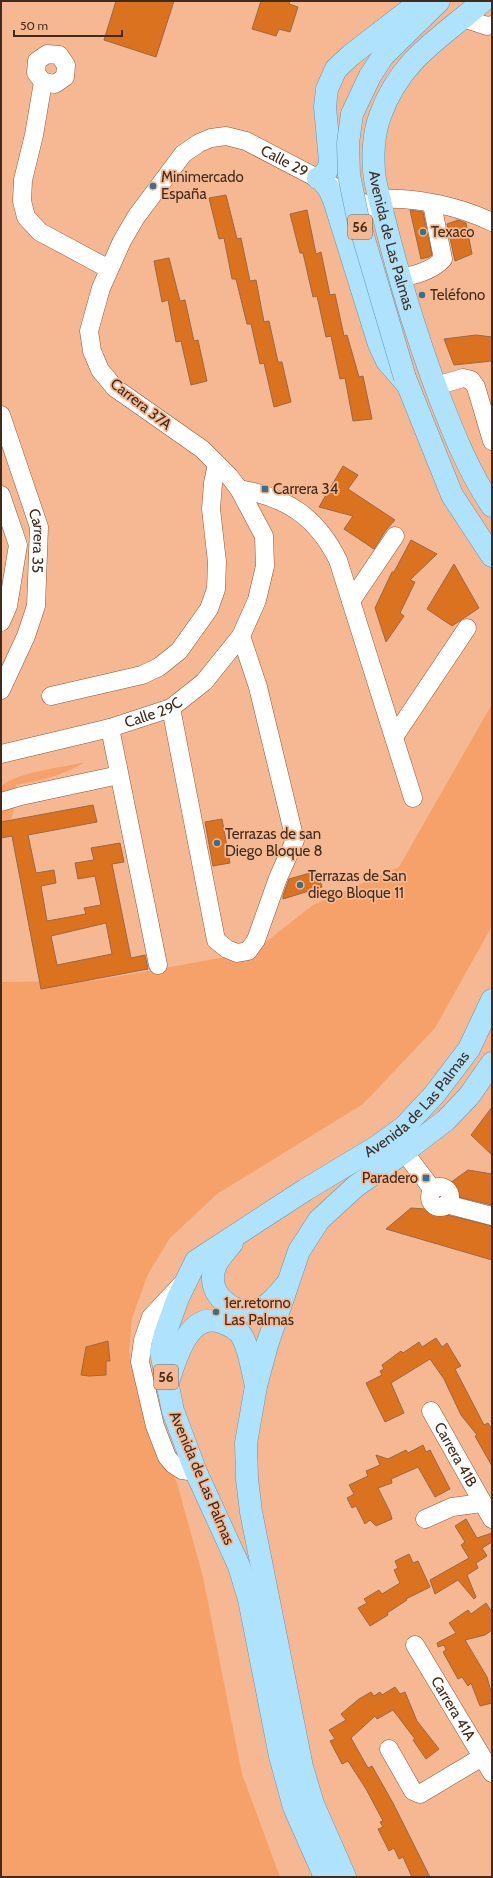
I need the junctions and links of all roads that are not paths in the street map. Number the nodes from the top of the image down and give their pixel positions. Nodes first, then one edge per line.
1 (421, 1) edge
2 (439, 1) edge
3 (483, 1) edge
4 (463, 18) junction
5 (492, 25) edge
6 (43, 82) dead end
7 (325, 118) junction
8 (379, 118) junction
9 (183, 154) joint
10 (320, 179) junction
11 (432, 204) junction
12 (381, 206) junction
13 (492, 222) edge
14 (109, 269) junction
15 (399, 278) junction
16 (406, 381) junction
17 (436, 386) junction
18 (1, 414) edge
19 (492, 441) edge
20 (217, 464) junction
21 (239, 489) junction
22 (1, 495) edge
23 (492, 506) edge
24 (395, 536) dead end
25 (492, 556) edge
26 (257, 600) joint
27 (351, 601) junction
28 (1, 622) edge
29 (467, 628) dead end
30 (241, 636) junction
31 (1, 690) edge
32 (51, 696) dead end
33 (171, 708) junction
34 (110, 728) junction
35 (394, 736) junction
36 (1, 754) edge
37 (119, 775) junction
38 (413, 798) dead end
39 (1, 802) edge
40 (158, 965) dead end
41 (492, 1000) edge
42 (492, 1063) edge
43 (404, 1154) junction
44 (492, 1216) edge
45 (241, 1233) junction
46 (290, 1278) junction
47 (185, 1281) junction
48 (167, 1385) junction
49 (256, 1386) junction
50 (431, 1411) dead end
51 (196, 1472) junction
52 (482, 1503) junction
53 (425, 1519) dead end
54 (492, 1519) edge
55 (414, 1645) dead end
56 (389, 1749) dead end
57 (489, 1765) edge
58 (324, 1877) edge
59 (346, 1877) edge

1 - 7 main road
2 - 16 main road, Avenida de Las Palmas / 56, bridge
3 - 4 main road, Avenida de Las Palmas / 56
4 - 5 street
4 - 8 main road, Avenida de Las Palmas / 56
6 - 14 street
7 - 8 main road
7 - 10 main road
8 - 12 main road, Avenida de Las Palmas / 56
9 - 10 street, Calle 29
9 - 14 street, Carrera 37A
10 - 12 street, Calle 29
10 - 16 main road
11 - 12 street
11 - 13 street
11 - 15 street
12 - 15 main road, Avenida de Las Palmas / 56
14 - 20 street, Carrera 37A
15 - 17 main road, Avenida de Las Palmas / 56
16 - 25 main road, Avenida de Las Palmas / 56
17 - 19 street
17 - 23 main road, Avenida de Las Palmas / 56
18 - 31 street, Carrera 35
20 - 21 street, Carrera 37A
20 - 32 street
21 - 26 street, Carrera 37A
21 - 27 street
22 - 28 street, Carrera 35
24 - 27 street
26 - 30 street, Calle 29C
27 - 35 street
29 - 35 street
30 - 33 street, Calle 29C
30 - 33 street
33 - 34 street, Calle 29C
34 - 36 street, Calle 29C
34 - 37 street
35 - 38 street
37 - 39 street
37 - 40 street
41 - 45 main road, Avenida de Las Palmas / 56
42 - 43 main road, Avenida de Las Palmas
43 - 44 street
43 - 46 main road, Avenida de Las Palmas
45 - 46 main road
45 - 47 main road, Avenida de Las Palmas / 56
46 - 49 main road, Avenida de Las Palmas
47 - 48 main road, Avenida de Las Palmas / 56
47 - 51 street
48 - 49 main road
48 - 51 main road, Avenida de Las Palmas / 56
49 - 59 main road, Avenida de Las Palmas
50 - 52 street, Carrera 41B
51 - 58 main road, Avenida de Las Palmas / 56
52 - 53 street
52 - 54 street, Carrera 41B
55 - 57 street, Carrera 41A
56 - 57 street

